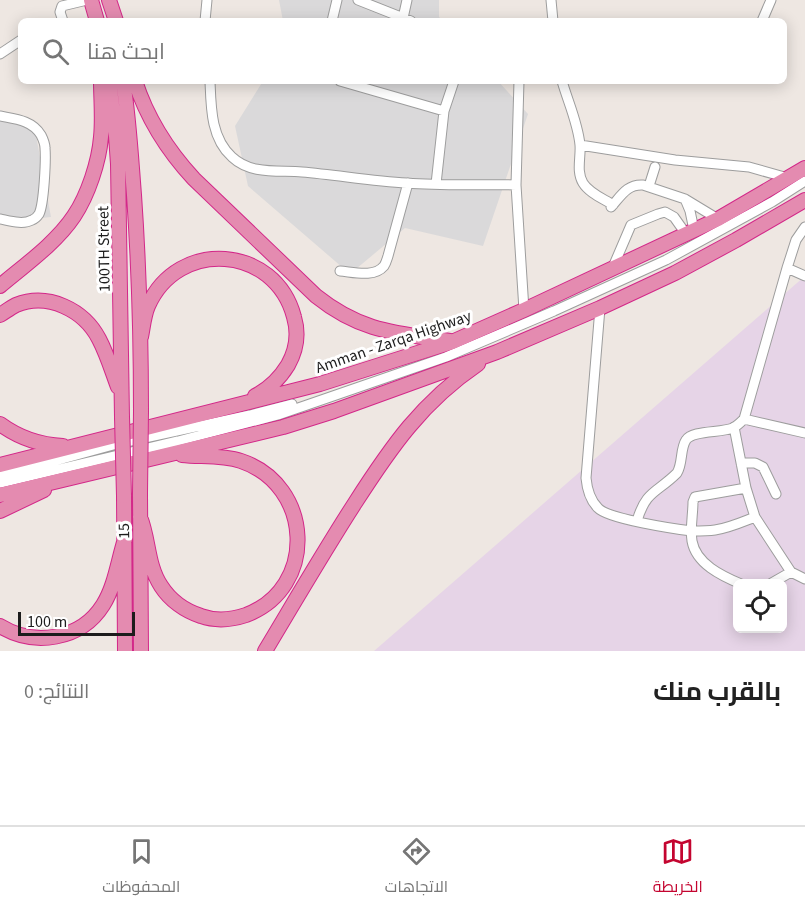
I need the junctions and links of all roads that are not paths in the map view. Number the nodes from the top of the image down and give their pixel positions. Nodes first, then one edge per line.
1 (89, 0) edge
2 (109, 0) edge
3 (207, 0) edge
4 (337, 0) edge
5 (358, 0) edge
6 (407, 0) edge
7 (551, 0) edge
8 (771, 0) edge
9 (62, 18) edge
10 (96, 18) edge
11 (115, 18) edge
12 (205, 18) edge
13 (333, 18) edge
14 (402, 18) edge
15 (407, 18) edge
16 (553, 18) edge
17 (763, 18) edge
18 (18, 42) edge
19 (0, 54) edge
20 (101, 84) edge
21 (109, 84) edge
22 (123, 84) edge
23 (136, 84) edge
24 (210, 84) edge
25 (350, 84) edge
26 (453, 84) edge
27 (519, 84) edge
28 (563, 84) edge
29 (444, 111) junction
30 (0, 116) edge
31 (580, 145) junction
32 (655, 167) dead end
33 (805, 168) edge
34 (805, 176) edge
35 (788, 178) junction
36 (805, 181) edge
37 (408, 183) junction
38 (436, 184) junction
39 (516, 184) junction
40 (649, 186) junction
41 (685, 199) junction
42 (805, 200) edge
43 (0, 219) edge
44 (718, 219) junction
45 (805, 227) edge
46 (690, 232) junction
47 (613, 267) junction
48 (787, 268) junction
49 (340, 271) dead end
50 (805, 276) edge
51 (0, 286) edge
52 (600, 308) junction
53 (524, 310) junction
54 (0, 315) edge
55 (141, 337) junction
56 (452, 342) junction
57 (497, 352) junction
58 (122, 397) junction
59 (225, 409) junction
60 (141, 411) joint
61 (122, 417) joint
62 (744, 419) junction
63 (0, 424) edge
64 (734, 428) junction
65 (805, 434) edge
66 (77, 446) junction
67 (171, 454) junction
68 (741, 463) junction
69 (0, 465) edge
70 (0, 476) edge
71 (57, 481) junction
72 (0, 483) edge
73 (746, 488) junction
74 (776, 494) dead end
75 (0, 495) edge
76 (0, 511) edge
77 (140, 517) junction
78 (755, 517) junction
79 (637, 521) junction
80 (692, 531) junction
81 (125, 539) junction
82 (791, 573) junction
83 (780, 579) edge
84 (805, 579) edge
85 (733, 580) edge
86 (0, 626) edge
87 (125, 651) edge
88 (141, 651) edge
89 (265, 651) edge

1 - 9 street
1 - 10 highway
2 - 11 highway
3 - 12 street
4 - 13 street
5 - 14 street
6 - 15 street
7 - 16 street
8 - 17 street
18 - 19 street
20 - 51 highway
21 - 58 highway, 100TH Street
22 - 55 highway, 100TH Street
23 - 56 highway
24 - 37 street
25 - 29 street
26 - 29 street
27 - 39 street
28 - 31 street
29 - 38 street
30 - 43 street
31 - 35 street
31 - 40 street
32 - 40 street
33 - 35 highway, Amman - Zarqa Highway
34 - 70 street
35 - 44 highway, Amman - Zarqa Highway
36 - 72 street
37 - 38 street
37 - 49 street
38 - 39 street
39 - 53 street
40 - 41 street
41 - 44 street
41 - 46 street
42 - 52 highway
44 - 46 highway, Amman - Zarqa Highway
45 - 48 street
46 - 47 highway, Amman - Zarqa Highway
46 - 47 street
47 - 53 highway, Amman - Zarqa Highway
48 - 50 street
48 - 62 street
52 - 57 highway
52 - 79 street
53 - 56 highway, Amman - Zarqa Highway
54 - 58 highway
55 - 59 highway
55 - 60 highway, 100TH Street
56 - 59 highway, Amman - Zarqa Highway
57 - 67 highway
57 - 89 highway
58 - 61 highway, 100TH Street
59 - 66 highway, Amman - Zarqa Highway
60 - 77 highway, 15, bridge
61 - 81 highway, 15, bridge
62 - 64 street
62 - 65 street
63 - 66 highway
64 - 68 street
64 - 79 street
66 - 69 highway, Amman - Zarqa Highway
67 - 71 highway
67 - 77 highway
68 - 73 street
68 - 74 street
71 - 75 highway
71 - 76 highway
73 - 78 street
73 - 80 street
77 - 88 highway, 15
78 - 80 street
78 - 82 street
79 - 80 street
80 - 85 street
81 - 86 highway
81 - 87 highway, 15
82 - 83 street
82 - 84 street

